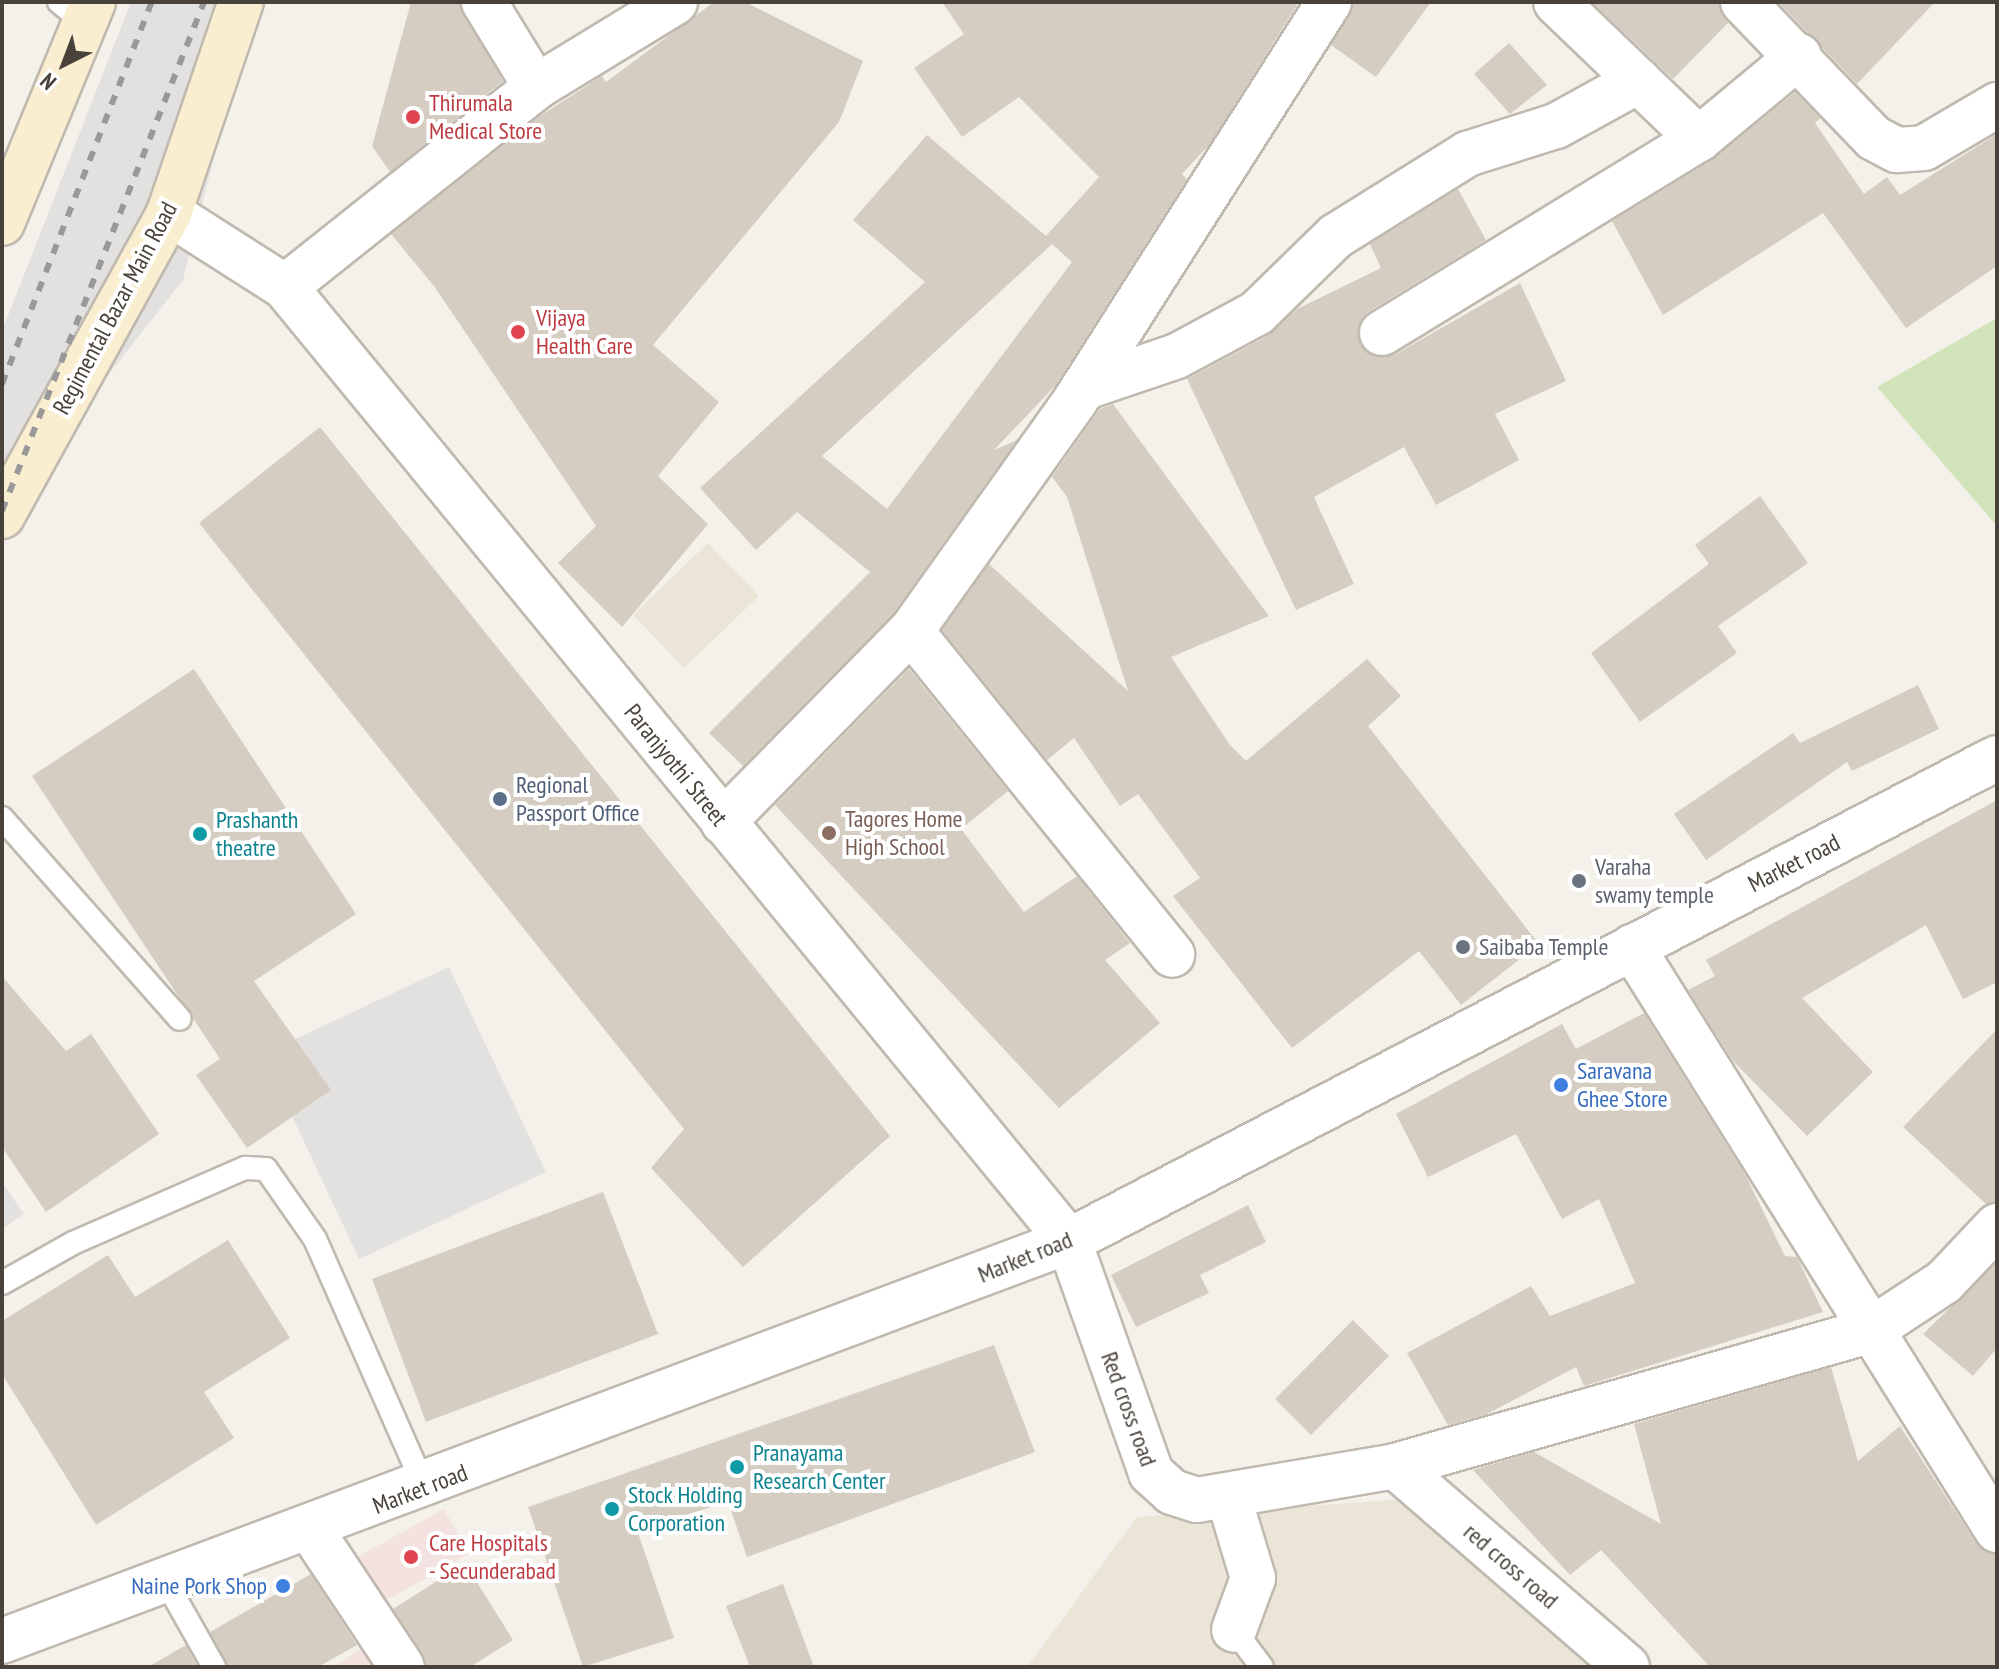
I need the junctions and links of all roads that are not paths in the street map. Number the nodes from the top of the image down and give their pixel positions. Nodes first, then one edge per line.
1 (241, 2) edge
2 (484, 2) edge
3 (675, 2) edge
4 (1329, 2) edge
5 (1556, 2) edge
6 (1743, 2) edge
7 (79, 9) edge
8 (1799, 56) junction
9 (1638, 81) junction
10 (536, 87) junction
11 (1997, 105) edge
12 (1699, 139) junction
13 (169, 213) junction
14 (2, 223) edge
15 (285, 287) junction
16 (1382, 333) dead end
17 (1083, 388) junction
18 (2, 516) edge
19 (911, 631) junction
20 (1997, 758) edge
21 (2, 818) edge
22 (723, 822) junction
23 (1632, 947) junction
24 (1172, 955) dead end
25 (180, 1019) dead end
26 (1997, 1226) edge
27 (1069, 1241) junction
28 (2, 1283) edge
29 (1871, 1330) junction
30 (1395, 1466) junction
31 (425, 1488) junction
32 (1228, 1495) junction
33 (311, 1530) junction
34 (1997, 1530) edge
35 (166, 1582) junction
36 (1234, 1630) joint
37 (2, 1641) edge
38 (214, 1667) edge
39 (402, 1667) edge
40 (1262, 1667) edge
41 (1627, 1667) edge

1 - 13 main road, Regimental Bazar Main Road
2 - 10 street
3 - 10 street
4 - 17 street
5 - 9 street
6 - 8 street
7 - 14 main road
8 - 11 street
8 - 12 street
9 - 12 street
9 - 17 street
10 - 15 street
12 - 16 street
13 - 15 street, Paranjyothi Street
13 - 18 main road, Regimental Bazar Main Road
15 - 22 street, Paranjyothi Street
17 - 19 street
19 - 22 street
19 - 24 street
20 - 23 street, Market road
21 - 25 lane
22 - 27 street, Paranjyothi Street
23 - 27 street, Market road
23 - 29 street
26 - 29 street, Red cross road
27 - 31 street, Market road
27 - 32 street, Red cross road
28 - 31 lane
29 - 30 street, Red cross road
29 - 34 street
30 - 32 street, Red cross road
30 - 41 street, red cross road
31 - 33 street, Market road
32 - 36 street
33 - 35 street, Market road
33 - 39 street
35 - 37 street, Market road
35 - 38 lane
36 - 40 lane

